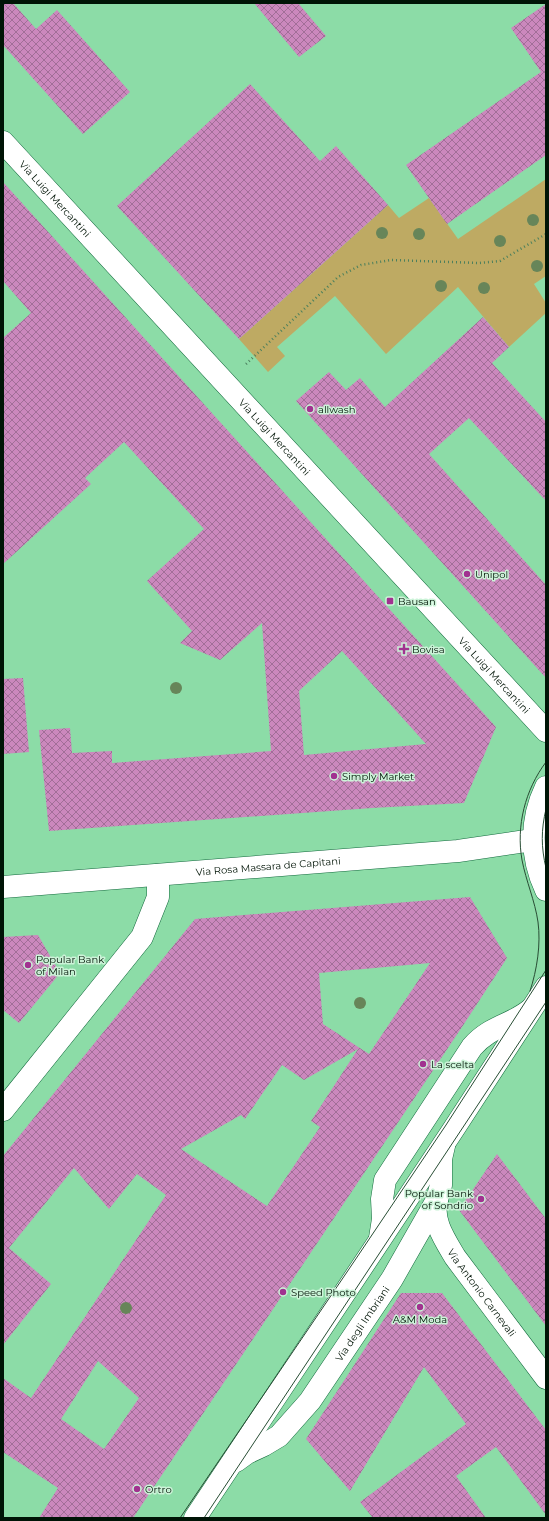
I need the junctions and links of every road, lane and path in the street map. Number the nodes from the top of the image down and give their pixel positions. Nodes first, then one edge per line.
1 (3, 142) edge
2 (546, 234) edge
3 (225, 383) junction
4 (546, 731) edge
5 (546, 787) edge
6 (533, 840) junction
7 (158, 875) junction
8 (3, 887) edge
9 (544, 887) edge
10 (543, 993) edge
11 (3, 1110) edge
12 (449, 1136) junction
13 (437, 1200) junction
14 (375, 1247) junction
15 (546, 1378) edge
16 (225, 1474) junction
17 (196, 1518) edge

1 - 3 street, Via Luigi Mercantini
2 - 3 path
3 - 4 street, Via Luigi Mercantini
5 - 6 street
6 - 7 street, Via Rosa Massara de Capitani
6 - 9 street
7 - 8 street, Via Rosa Massara de Capitani
7 - 11 street
10 - 12 street, Via degli Imbriani
10 - 14 street, Via degli Imbriani
12 - 13 street, Via degli Imbriani
12 - 14 street, Via degli Imbriani
13 - 15 street, Via Antonio Carnevali
13 - 16 street, Via degli Imbriani
14 - 16 street, Via degli Imbriani
16 - 17 street, Via degli Imbriani

